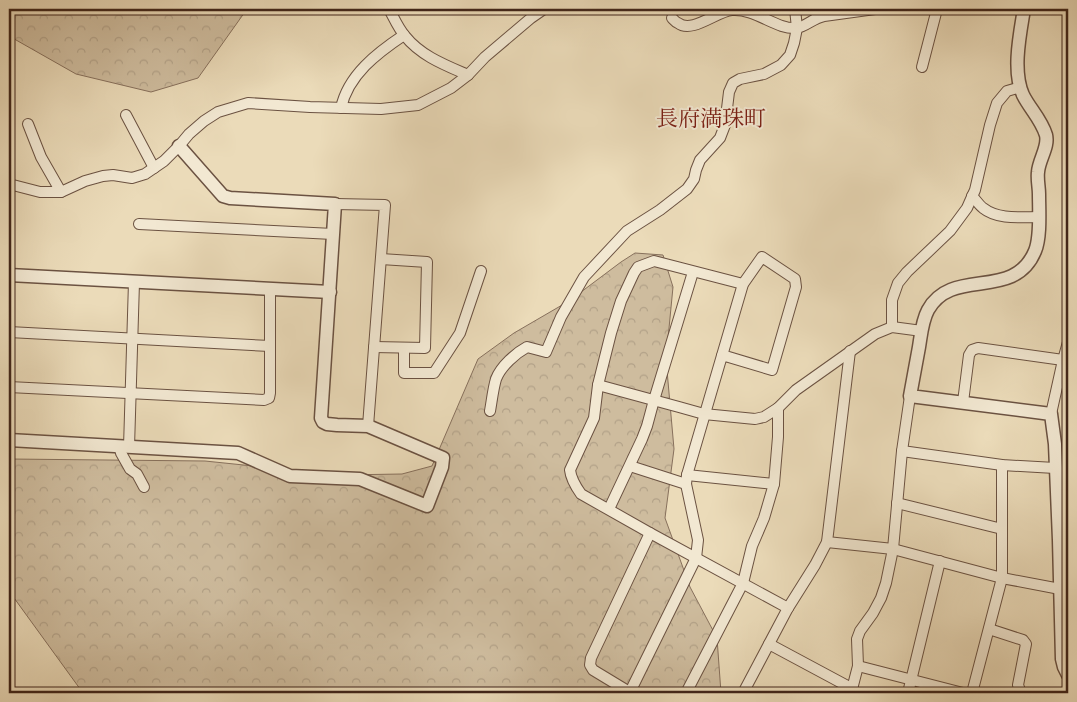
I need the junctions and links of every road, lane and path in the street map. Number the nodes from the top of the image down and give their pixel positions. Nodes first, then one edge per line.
1 (388, 9) edge
2 (544, 9) edge
3 (795, 9) edge
4 (875, 9) edge
5 (937, 9) edge
6 (1024, 9) edge
7 (672, 18) dead end
8 (797, 28) junction
9 (404, 35) junction
10 (922, 67) dead end
11 (468, 75) junction
12 (1021, 87) junction
13 (341, 108) junction
14 (126, 115) dead end
15 (28, 124) dead end
16 (180, 146) junction
17 (154, 168) junction
18 (9, 184) edge
19 (61, 192) junction
20 (972, 196) junction
21 (335, 204) junction
22 (1039, 217) junction
23 (139, 224) dead end
24 (333, 234) junction
25 (380, 259) junction
26 (481, 271) dead end
27 (693, 272) junction
28 (9, 275) edge
29 (134, 282) junction
30 (743, 284) junction
31 (270, 288) junction
32 (330, 292) junction
33 (892, 327) junction
34 (922, 331) junction
35 (9, 332) edge
36 (132, 339) junction
37 (1068, 342) edge
38 (270, 346) junction
39 (374, 347) junction
40 (404, 348) junction
41 (850, 351) junction
42 (722, 355) junction
43 (1063, 360) junction
44 (598, 386) junction
45 (9, 387) edge
46 (130, 392) junction
47 (910, 396) junction
48 (654, 400) junction
49 (963, 402) junction
50 (778, 408) junction
51 (490, 411) dead end
52 (704, 414) junction
53 (1051, 414) junction
54 (368, 426) junction
55 (9, 440) edge
56 (124, 447) junction
57 (902, 452) junction
58 (1002, 464) junction
59 (630, 466) junction
60 (1055, 468) junction
61 (686, 480) junction
62 (774, 484) junction
63 (144, 487) dead end
64 (897, 503) junction
65 (610, 509) junction
66 (1002, 529) junction
67 (650, 533) junction
68 (827, 542) junction
69 (893, 549) junction
70 (696, 558) junction
71 (940, 561) junction
72 (1002, 578) junction
73 (742, 583) junction
74 (1060, 589) junction
75 (788, 608) junction
76 (989, 629) junction
77 (769, 644) junction
78 (858, 666) junction
79 (1068, 674) edge
80 (912, 680) junction
81 (852, 691) edge
82 (630, 693) edge
83 (686, 693) edge
84 (743, 693) edge
85 (908, 693) edge
86 (962, 693) edge
87 (972, 693) edge
88 (1021, 693) edge

1 - 9 street
2 - 11 street
3 - 8 street
4 - 8 street
5 - 10 street
6 - 12 street
7 - 8 street
8 - 51 street
9 - 11 street
9 - 13 street
11 - 13 street
12 - 20 street
12 - 22 street
13 - 16 street
14 - 17 street
15 - 19 street
16 - 17 street
16 - 21 street
17 - 19 street
18 - 19 street
20 - 22 street
20 - 33 street
21 - 24 street
21 - 25 street
22 - 34 street
23 - 24 street
24 - 32 street
25 - 39 street
25 - 40 street
26 - 40 street
27 - 30 street
27 - 44 street
27 - 48 street
28 - 29 street
29 - 31 street
29 - 36 street
30 - 42 street
30 - 42 street
31 - 32 street
31 - 38 street
32 - 54 street
33 - 34 street
33 - 41 street
34 - 47 street
35 - 36 street
36 - 38 street
36 - 46 street
37 - 43 street
38 - 46 street
39 - 40 street
39 - 54 street
41 - 50 street
41 - 68 street
42 - 52 street
43 - 49 street
43 - 53 street
44 - 48 street
44 - 65 street
45 - 46 street
46 - 56 street
47 - 49 street
47 - 57 street
48 - 52 street
48 - 59 street
49 - 53 street
50 - 52 street
50 - 62 street
52 - 61 street
53 - 60 street
54 - 56 street
55 - 56 street
56 - 63 street
57 - 58 street
57 - 64 street
58 - 60 street
58 - 66 street
59 - 61 street
59 - 65 street
60 - 74 street
61 - 62 street
61 - 70 street
62 - 73 street
64 - 66 street
64 - 69 street
65 - 67 street
66 - 72 street
67 - 70 street
67 - 82 street
68 - 69 street
68 - 75 street
69 - 71 street
69 - 78 street
70 - 73 street
70 - 82 street
71 - 72 street
71 - 80 street
72 - 74 street
72 - 76 street
73 - 75 street
73 - 83 street
74 - 79 street
75 - 77 street
76 - 87 street
76 - 88 street
77 - 81 street
77 - 84 street
78 - 80 street
78 - 81 street
80 - 85 street
80 - 86 street

